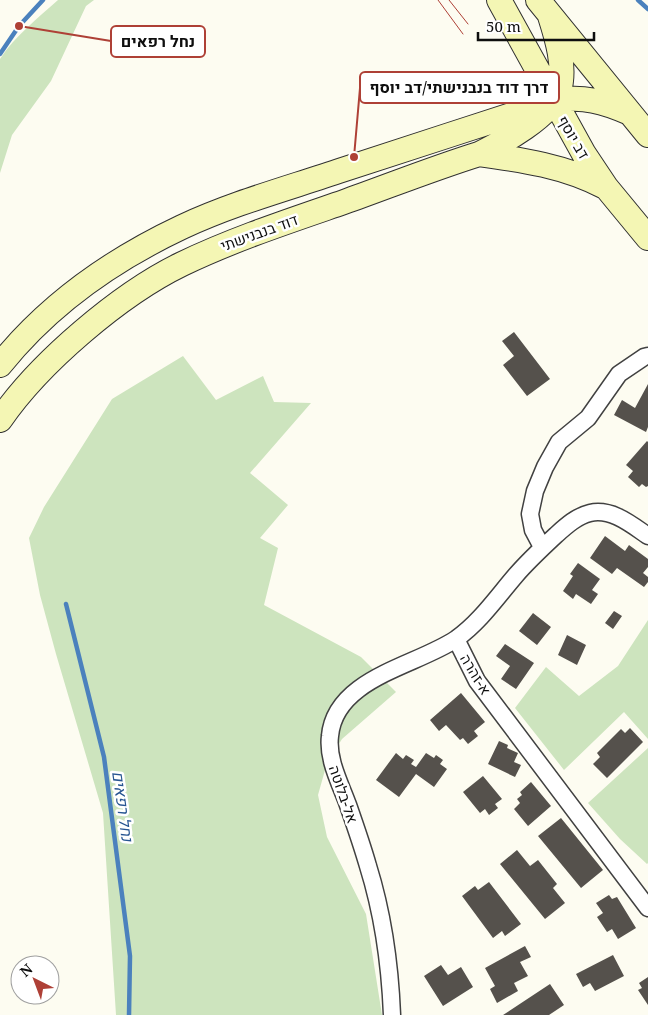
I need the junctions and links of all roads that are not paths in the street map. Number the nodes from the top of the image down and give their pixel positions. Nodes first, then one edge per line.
1 (498, 0) edge
2 (544, 8) edge
3 (554, 101) junction
4 (630, 113) junction
5 (648, 136) edge
6 (479, 154) junction
7 (606, 187) junction
8 (648, 238) edge
9 (648, 356) edge
10 (0, 365) edge
11 (0, 420) edge
12 (648, 536) edge
13 (542, 547) junction
14 (456, 639) junction
15 (648, 908) edge
16 (392, 1015) edge

1 - 3 main road, דב יוסף
2 - 3 main road
2 - 4 main road
3 - 4 main road, דוד בנבנישתי
3 - 6 main road, דוד בנבנישתי
3 - 7 main road, דב יוסף
3 - 10 main road, דוד בנבנישתי
4 - 5 main road
6 - 7 main road
6 - 11 main road, דוד בנבנישתי
7 - 8 main road, דב יוסף
9 - 13 street
12 - 13 street, א-זהרה
13 - 14 street, א-זהרה
14 - 15 street, א-זהרה
14 - 16 street, אל-בלוטה

